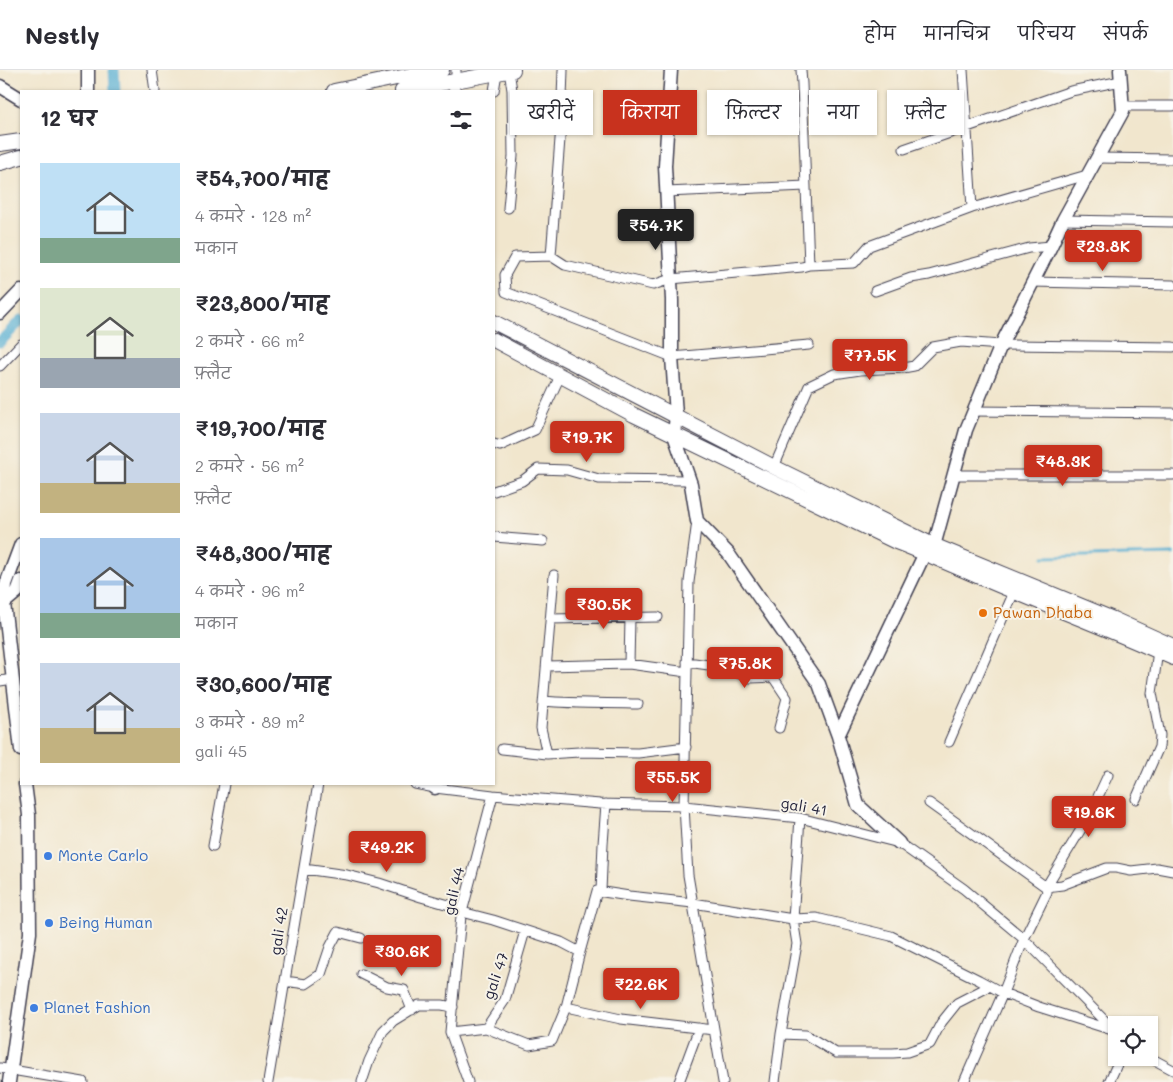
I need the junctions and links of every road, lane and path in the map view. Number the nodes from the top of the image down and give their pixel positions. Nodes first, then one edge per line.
1 (88, 70) edge
2 (152, 70) edge
3 (442, 70) edge
4 (563, 70) edge
5 (671, 70) edge
6 (801, 70) edge
7 (963, 70) edge
8 (506, 71) edge
9 (1120, 76) edge
10 (455, 81) edge
11 (0, 86) edge
12 (88, 90) edge
13 (155, 90) edge
14 (339, 90) edge
15 (407, 90) edge
16 (495, 90) edge
17 (20, 98) edge
18 (1123, 106) junction
19 (1173, 106) edge
20 (967, 127) junction
21 (20, 141) edge
22 (0, 144) edge
23 (904, 149) dead end
24 (20, 157) edge
25 (1097, 158) junction
26 (1173, 159) edge
27 (0, 163) edge
28 (1088, 175) junction
29 (806, 186) junction
30 (666, 192) junction
31 (508, 208) dead end
32 (972, 208) junction
33 (1063, 220) junction
34 (1173, 222) edge
35 (1051, 246) junction
36 (551, 256) junction
37 (809, 265) junction
38 (671, 279) junction
39 (1032, 282) junction
40 (1173, 285) edge
41 (875, 291) dead end
42 (20, 292) edge
43 (0, 313) edge
44 (495, 323) edge
45 (495, 341) edge
46 (20, 345) edge
47 (809, 345) dead end
48 (1001, 345) junction
49 (1173, 347) edge
50 (672, 357) junction
51 (0, 366) edge
52 (560, 376) junction
53 (973, 411) junction
54 (1173, 413) edge
55 (676, 415) junction
56 (674, 435) junction
57 (495, 444) edge
58 (774, 467) junction
59 (954, 475) junction
60 (1173, 475) edge
61 (690, 480) junction
62 (495, 491) edge
63 (697, 521) junction
64 (495, 537) edge
65 (543, 541) dead end
66 (20, 547) edge
67 (930, 549) junction
68 (554, 575) dead end
69 (20, 584) edge
70 (1014, 592) junction
71 (2, 602) edge
72 (658, 617) dead end
73 (550, 618) junction
74 (630, 618) junction
75 (1173, 646) edge
76 (1158, 651) junction
77 (1173, 658) edge
78 (687, 662) junction
79 (629, 664) junction
80 (547, 666) junction
81 (687, 672) junction
82 (11, 674) edge
83 (544, 702) junction
84 (638, 704) dead end
85 (779, 728) dead end
86 (838, 736) junction
87 (20, 742) edge
88 (949, 742) dead end
89 (686, 747) junction
90 (502, 749) dead end
91 (547, 754) junction
92 (1108, 775) dead end
93 (25, 785) edge
94 (224, 785) edge
95 (318, 785) edge
96 (435, 786) edge
97 (493, 794) junction
98 (1136, 799) dead end
99 (929, 803) dead end
100 (606, 804) junction
101 (684, 806) junction
102 (800, 818) junction
103 (899, 843) junction
104 (212, 846) dead end
105 (304, 869) junction
106 (1173, 871) edge
107 (1046, 887) junction
108 (601, 891) junction
109 (693, 904) junction
110 (463, 911) junction
111 (793, 919) junction
112 (525, 931) junction
113 (361, 938) dead end
114 (1024, 939) junction
115 (580, 952) junction
116 (361, 974) dead end
117 (285, 981) junction
118 (990, 986) junction
119 (1003, 993) junction
120 (453, 1007) junction
121 (566, 1007) junction
122 (412, 1010) junction
123 (1108, 1023) edge
124 (486, 1028) junction
125 (699, 1028) junction
126 (1108, 1029) edge
127 (714, 1030) junction
128 (450, 1032) junction
129 (781, 1034) junction
130 (1158, 1062) edge
131 (1116, 1066) edge
132 (1173, 1070) edge
133 (7, 1073) edge
134 (83, 1082) edge
135 (268, 1082) edge
136 (362, 1082) edge
137 (468, 1082) edge
138 (679, 1082) edge
139 (723, 1082) edge
140 (775, 1082) edge
141 (964, 1082) edge
142 (1109, 1082) edge

1 - 12 street
2 - 13 street
3 - 14 main road
4 - 36 street
5 - 30 street
6 - 29 street
7 - 20 street
8 - 10 main road
8 - 16 street
8 - 31 street
9 - 18 street
9 - 20 street
10 - 15 main road
11 - 17 street
18 - 19 street
18 - 25 street
20 - 23 street
20 - 32 street
21 - 22 main road
24 - 27 main road
25 - 26 street
25 - 28 street
28 - 32 street
28 - 33 street
29 - 30 street
29 - 37 street
30 - 38 street
32 - 37 street
33 - 34 street
33 - 35 street
35 - 39 street
35 - 41 street
36 - 38 street
36 - 50 street
37 - 38 street
38 - 50 street
39 - 40 street
39 - 48 street
42 - 43 street
44 - 55 main road
45 - 52 main road
46 - 51 street
47 - 50 street
48 - 49 street
48 - 53 street
48 - 58 street
50 - 55 street
52 - 56 main road
52 - 57 street
53 - 54 street
53 - 59 street
55 - 56 street
55 - 58 main road
56 - 61 street
56 - 67 main road
58 - 67 main road
59 - 60 street
59 - 67 street
61 - 62 street
61 - 63 street
63 - 78 street
63 - 86 street
64 - 65 street
66 - 71 street
67 - 70 main road
67 - 75 main road
67 - 86 street
68 - 73 street
69 - 71 street
70 - 76 main road
70 - 88 street
71 - 82 street
72 - 74 street
73 - 74 street
73 - 80 street
74 - 79 street
76 - 77 main road
76 - 98 street
78 - 81 street
78 - 85 street
79 - 80 street
79 - 81 street
80 - 83 street
81 - 89 street
82 - 87 street
83 - 84 street
83 - 91 street
86 - 103 street
89 - 91 street
89 - 101 street
90 - 91 street
92 - 107 street
93 - 133 street
94 - 104 street
95 - 105 street, gali 42
96 - 97 street, gali 41
97 - 100 street, gali 41
97 - 110 street, gali 44
99 - 107 street
100 - 101 street, gali 41
100 - 108 street
101 - 102 street, gali 41
101 - 109 street
102 - 103 street, gali 41
102 - 111 street
103 - 114 street, gali 41
105 - 110 street
105 - 117 street, gali 42
106 - 107 street
107 - 114 street
108 - 109 street
108 - 115 street
109 - 111 street
109 - 127 street
110 - 112 street
110 - 120 street, gali 44
111 - 118 street
111 - 129 street
112 - 115 street
112 - 124 street, gali 47
113 - 117 street
114 - 119 street
114 - 123 street, gali 41
115 - 121 street
116 - 122 street
117 - 135 street, gali 42
118 - 119 street
118 - 129 street
119 - 126 street
119 - 141 street
120 - 122 street
120 - 128 street, gali 44
121 - 124 street
121 - 125 street
122 - 136 street
124 - 128 street
125 - 127 street
125 - 138 street
127 - 139 street
128 - 137 street, gali 44
129 - 140 street
130 - 132 street
131 - 142 street
133 - 134 street

